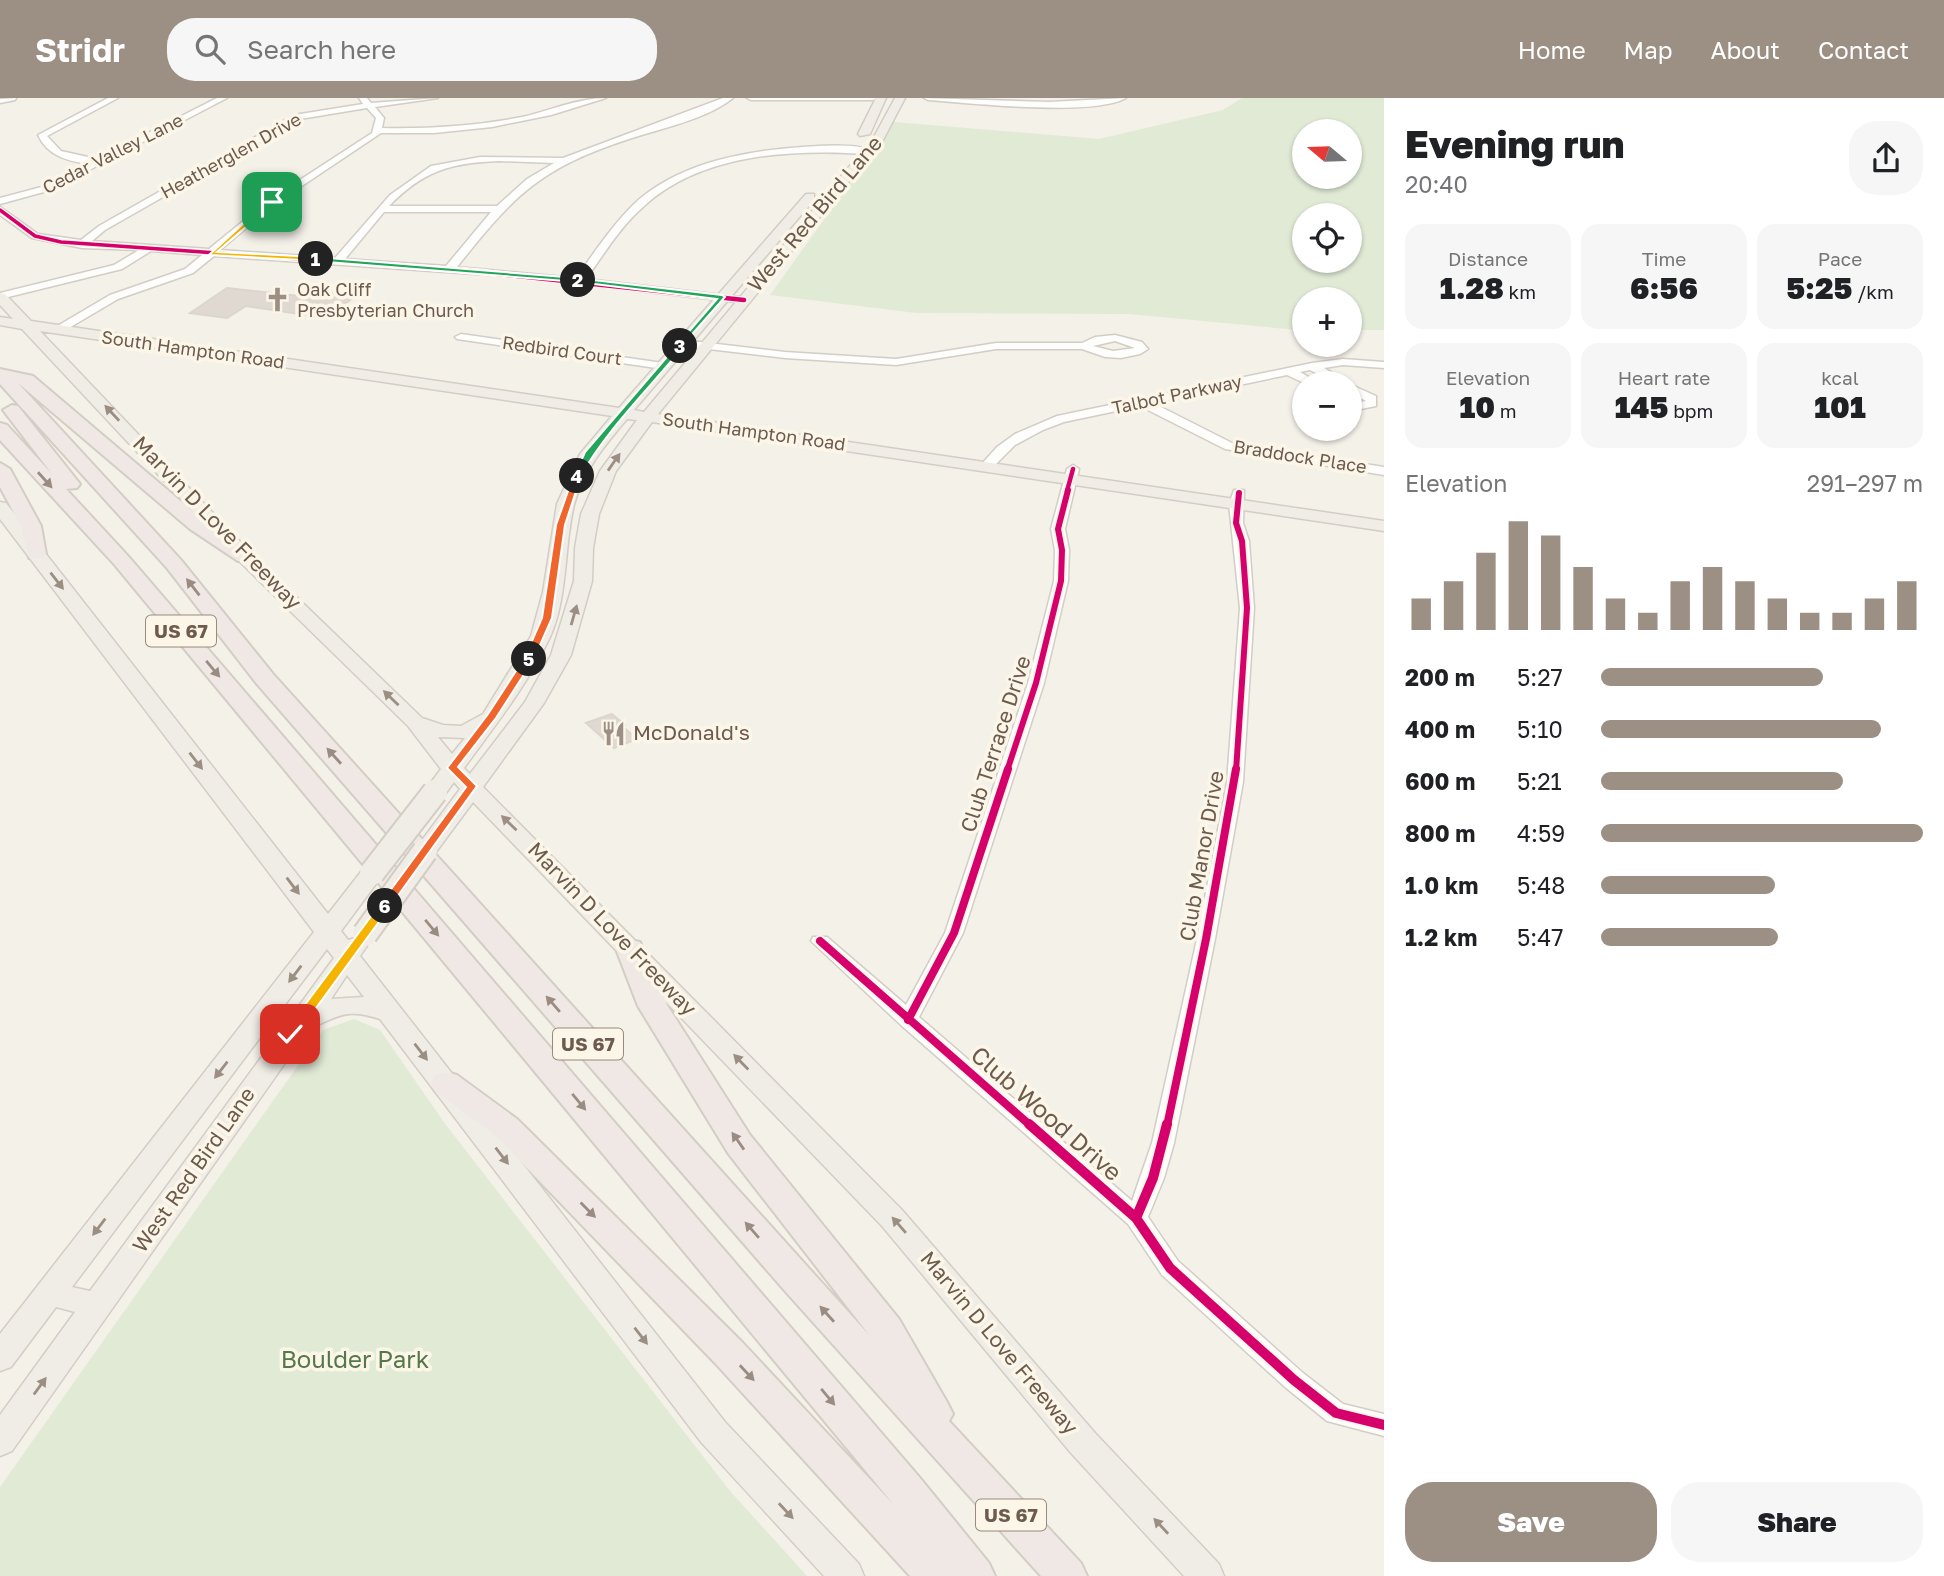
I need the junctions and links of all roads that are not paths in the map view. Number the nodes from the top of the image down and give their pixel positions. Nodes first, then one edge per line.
1 (12, 98) edge
2 (114, 98) edge
3 (223, 98) edge
4 (434, 98) edge
5 (602, 98) edge
6 (729, 98) edge
7 (751, 98) edge
8 (873, 98) edge
9 (881, 98) edge
10 (900, 98) edge
11 (928, 98) edge
12 (1122, 98) edge
13 (367, 101) edge
14 (1033, 101) edge
15 (0, 102) edge
16 (378, 130) junction
17 (868, 151) junction
18 (847, 155) junction
19 (567, 161) junction
20 (100, 162) junction
21 (815, 191) dead end
22 (0, 201) edge
23 (384, 209) junction
24 (499, 209) junction
25 (0, 210) edge
26 (82, 245) junction
27 (148, 249) junction
28 (212, 253) junction
29 (338, 261) junction
30 (450, 268) junction
31 (580, 280) junction
32 (733, 285) junction
33 (754, 287) junction
34 (0, 297) edge
35 (722, 297) junction
36 (744, 300) junction
37 (7, 311) edge
38 (0, 321) edge
39 (72, 321) junction
40 (28, 326) junction
41 (58, 330) junction
42 (108, 337) junction
43 (461, 337) dead end
44 (686, 339) junction
45 (709, 342) junction
46 (1084, 346) dead end
47 (50, 349) junction
48 (289, 358) junction
49 (1384, 365) edge
50 (663, 366) junction
51 (1312, 366) junction
52 (1289, 371) junction
53 (1321, 371) edge
54 (1292, 372) edge
55 (0, 374) edge
56 (0, 393) edge
57 (1362, 394) edge
58 (1142, 402) junction
59 (1362, 405) edge
60 (627, 408) junction
61 (651, 412) junction
62 (0, 429) edge
63 (990, 462) junction
64 (0, 469) edge
65 (1384, 471) edge
66 (1071, 474) junction
67 (1237, 499) junction
68 (0, 508) edge
69 (1384, 514) edge
70 (561, 525) junction
71 (588, 526) junction
72 (1384, 526) edge
73 (36, 554) junction
74 (246, 557) junction
75 (121, 560) junction
76 (174, 564) junction
77 (525, 665) junction
78 (554, 668) junction
79 (492, 716) junction
80 (415, 722) junction
81 (462, 777) junction
82 (336, 920) junction
83 (820, 941) dead end
84 (630, 948) junction
85 (347, 956) junction
86 (392, 1014) junction
87 (908, 1020) junction
88 (290, 1034) junction
89 (446, 1083) junction
90 (1136, 1217) junction
91 (50, 1293) junction
92 (98, 1306) junction
93 (0, 1358) edge
94 (1384, 1425) edge
95 (0, 1441) edge
96 (956, 1454) junction
97 (847, 1576) edge
98 (940, 1576) edge
99 (975, 1576) edge
100 (1067, 1576) edge
101 (1208, 1576) edge

1 - 15 street
2 - 20 street
3 - 20 street, Cedar Valley Lane
4 - 13 street, Heatherglen Drive
5 - 16 street
6 - 19 street
7 - 8 street
9 - 18 main road, West Red Bird Lane
10 - 17 main road, West Red Bird Lane
11 - 14 street
12 - 14 street
13 - 16 street
13 - 26 street, Heatherglen Drive
16 - 28 street
17 - 18 street
17 - 33 main road, West Red Bird Lane
18 - 31 street
19 - 23 street
19 - 24 street
20 - 22 street, Cedar Valley Lane
21 - 32 main road, West Red Bird Lane
23 - 24 street
23 - 29 street
24 - 30 street
25 - 26 street
26 - 27 street
27 - 28 street
27 - 34 street
28 - 29 street
28 - 39 street
29 - 30 street
30 - 31 street
31 - 35 street
32 - 33 main road
32 - 35 main road, West Red Bird Lane
33 - 36 main road, West Red Bird Lane
34 - 37 main road, Marvin D Love Freeway
35 - 36 street
35 - 44 main road, West Red Bird Lane
36 - 45 main road, West Red Bird Lane
37 - 39 main road, South Hampton Road
37 - 40 main road, Marvin D Love Freeway
38 - 40 main road, South Hampton Road
39 - 41 street
39 - 48 main road, South Hampton Road
40 - 41 main road, South Hampton Road
40 - 47 main road, Marvin D Love Freeway
41 - 42 main road, South Hampton Road
41 - 47 main road
42 - 47 main road
42 - 48 main road, South Hampton Road
43 - 50 street, Redbird Court
44 - 45 street
44 - 50 main road, West Red Bird Lane
45 - 46 street
45 - 61 main road, West Red Bird Lane
74 -> 47 main road, Marvin D Love Freeway
48 - 60 main road, South Hampton Road
49 - 51 street, Talbot Parkway
50 - 60 main road, West Red Bird Lane
51 - 52 street, Talbot Parkway
51 - 53 street
52 - 54 street
52 - 58 street, Talbot Parkway
55 - 74 highway
55 - 76 highway, US 67
56 - 75 highway
56 - 76 highway
57 - 59 street
58 - 63 street, Talbot Parkway
58 - 65 street, Braddock Place
60 - 61 main road, South Hampton Road
60 - 70 main road, West Red Bird Lane
61 - 63 main road, South Hampton Road
71 -> 61 main road, West Red Bird Lane
62 -> 75 highway, US 67
63 - 66 main road, South Hampton Road
64 - 73 highway
66 - 67 main road, South Hampton Road
66 - 87 street, Club Terrace Drive
67 - 69 main road, South Hampton Road
67 - 72 main road, South Hampton Road
67 - 90 street, Club Manor Drive
68 - 73 main road
70 - 71 main road
70 - 77 main road, West Red Bird Lane
78 -> 71 main road, West Red Bird Lane
73 -> 82 main road
80 -> 74 main road, Marvin D Love Freeway
75 -> 99 highway, US 67
96 -> 76 highway, US 67
77 - 78 main road
77 - 79 main road, West Red Bird Lane
78 - 81 main road, West Red Bird Lane
79 - 80 main road
79 - 81 main road, West Red Bird Lane
80 - 81 main road, Marvin D Love Freeway
81 - 82 main road, West Red Bird Lane, bridge
84 -> 81 main road, Marvin D Love Freeway
81 - 85 main road, West Red Bird Lane, bridge
82 - 85 main road
82 -> 91 main road, West Red Bird Lane
83 - 87 street, Club Wood Drive
96 -> 84 highway
101 -> 84 main road, Marvin D Love Freeway
85 - 86 main road
85 - 88 main road, West Red Bird Lane
86 - 88 main road
86 -> 89 main road
87 - 90 street, Club Wood Drive
88 - 92 main road, West Red Bird Lane
89 -> 97 main road
89 -> 98 highway
90 - 94 street, Club Wood Drive
91 - 92 main road
91 - 93 main road, West Red Bird Lane
95 -> 92 main road, West Red Bird Lane
96 - 100 highway, US 67

